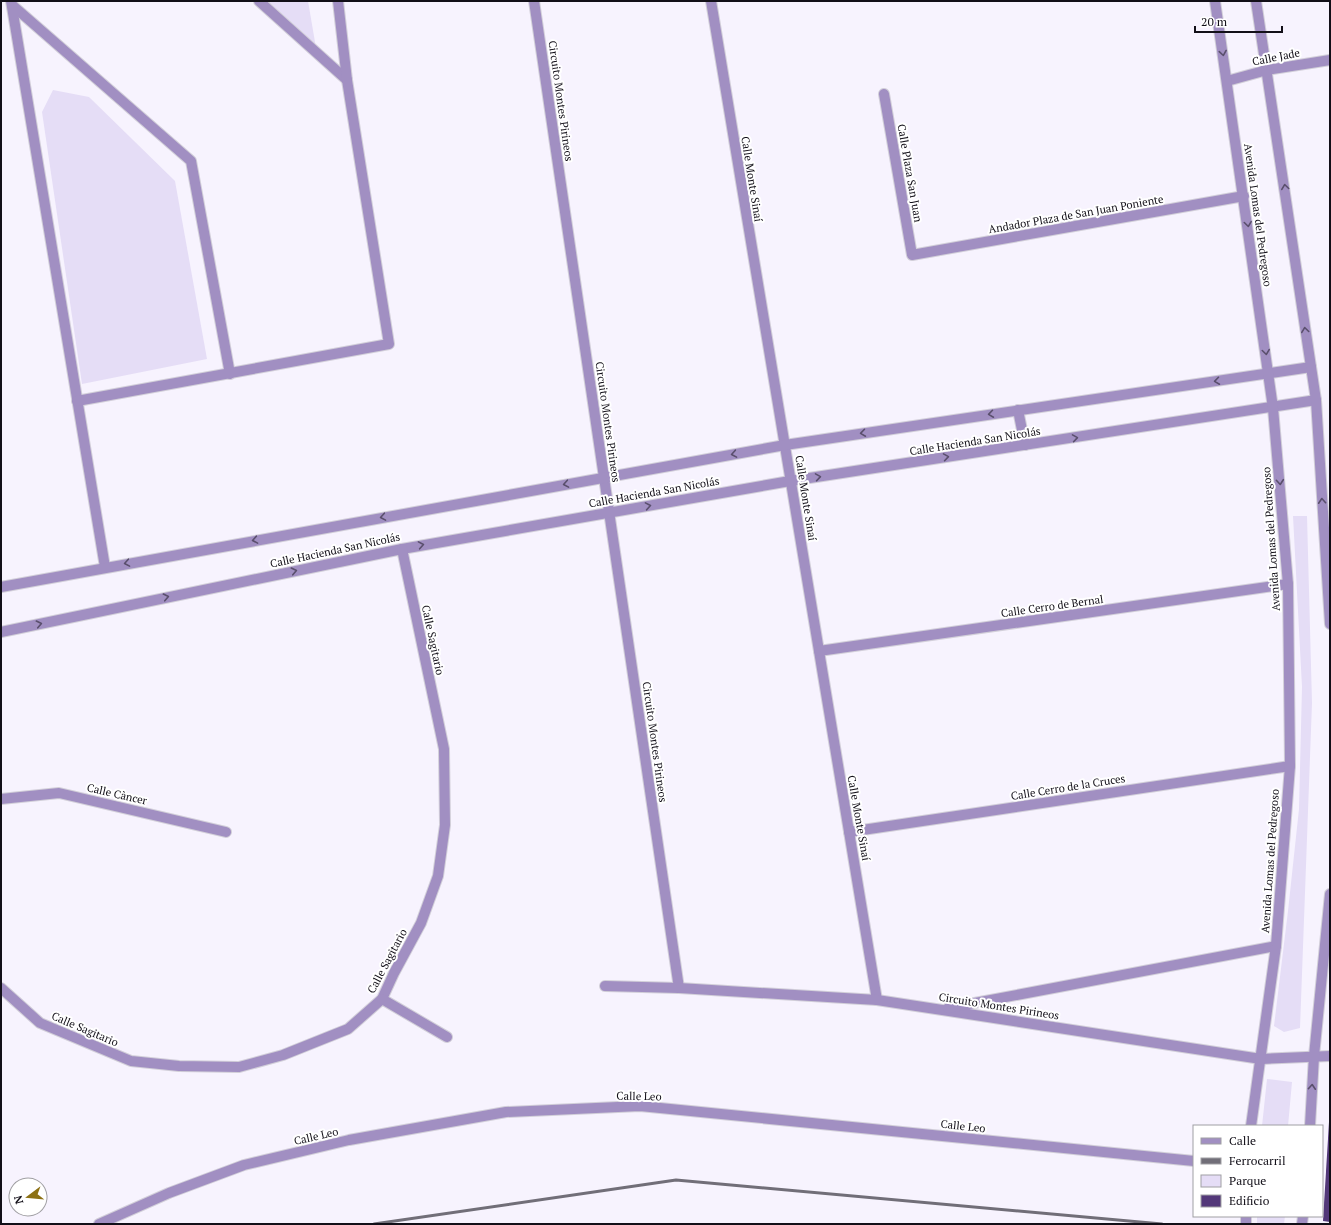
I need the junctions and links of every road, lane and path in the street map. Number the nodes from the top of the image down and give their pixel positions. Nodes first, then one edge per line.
1 (259, 1) edge
2 (338, 1) edge
3 (535, 1) edge
4 (711, 1) edge
5 (1215, 1) edge
6 (1256, 1) edge
7 (11, 3) edge
8 (1330, 60) edge
9 (1267, 70) junction
10 (347, 80) junction
11 (1227, 81) junction
12 (884, 94) dead end
13 (1244, 196) junction
14 (912, 255) joint
15 (1311, 367) junction
16 (1268, 373) junction
17 (230, 374) junction
18 (1316, 400) junction
19 (77, 401) junction
20 (1273, 408) junction
21 (1018, 410) junction
22 (785, 445) junction
23 (1024, 446) junction
24 (605, 477) junction
25 (790, 481) junction
26 (610, 512) junction
27 (402, 549) junction
28 (105, 567) junction
29 (1288, 584) junction
30 (1, 587) edge
31 (1330, 624) edge
32 (1, 632) edge
33 (819, 651) junction
34 (1290, 766) junction
35 (1, 799) edge
36 (226, 832) dead end
37 (849, 832) junction
38 (1330, 894) edge
39 (1276, 946) junction
40 (605, 986) dead end
41 (1, 988) edge
42 (679, 988) junction
43 (382, 1000) junction
44 (877, 1000) junction
45 (940, 1010) junction
46 (447, 1037) dead end
47 (1314, 1056) junction
48 (1330, 1056) edge
49 (1261, 1059) junction
50 (1251, 1125) edge
51 (1310, 1125) edge
52 (1193, 1161) edge
53 (99, 1224) edge

1 - 10 street
2 - 10 street
3 - 24 street, Circuito Montes Pirineos
4 - 22 street, Calle Monte Sinaí
5 -> 11 street, Avenida Lomas del Pedregoso
6 - 9 street
7 - 17 street
7 - 19 street
8 - 9 street, Calle Jade
9 - 11 street, Calle Jade
15 -> 9 street
10 - 17 street
11 - 13 street, Avenida Lomas del Pedregoso
12 - 14 street, Calle Plaza San Juan
13 - 14 street, Andador Plaza de San Juan Poniente
13 -> 16 street, Avenida Lomas del Pedregoso
15 - 16 street, Calle Hacienda San Nicolás
15 - 18 street
16 - 20 street, Avenida Lomas del Pedregoso
16 -> 21 street, Calle Hacienda San Nicolás
17 - 19 street
18 - 20 street, Calle Hacienda San Nicolás
31 -> 18 street
19 - 28 street
23 -> 20 street, Calle Hacienda San Nicolás
20 -> 29 street, Avenida Lomas del Pedregoso
21 -> 22 street, Calle Hacienda San Nicolás
21 - 23 street
22 -> 24 street, Calle Hacienda San Nicolás
22 - 25 street, Calle Monte Sinaí
25 -> 23 street, Calle Hacienda San Nicolás
24 - 26 street, Circuito Montes Pirineos
24 -> 28 street, Calle Hacienda San Nicolás
26 -> 25 street, Calle Hacienda San Nicolás
25 - 33 street, Calle Monte Sinaí
27 -> 26 street, Calle Hacienda San Nicolás
26 - 42 street, Circuito Montes Pirineos
32 -> 27 street, Calle Hacienda San Nicolás
27 - 43 street, Calle Sagitario
28 - 30 street, Calle Hacienda San Nicolás
29 - 33 street, Calle Cerro de Bernal
29 - 34 street, Avenida Lomas del Pedregoso
33 - 37 street, Calle Monte Sinaí
34 - 37 street, Calle Cerro de la Cruces
34 - 39 street, Avenida Lomas del Pedregoso
35 - 36 street, Calle Càncer
37 - 44 street, Calle Monte Sinaí
38 - 47 street
39 - 45 street
39 - 49 street, Avenida Lomas del Pedregoso
40 - 42 street, Circuito Montes Pirineos
41 - 43 street, Calle Sagitario
42 - 44 street, Circuito Montes Pirineos
43 - 46 street
44 - 45 street, Circuito Montes Pirineos
45 - 49 street, Circuito Montes Pirineos
47 - 48 street, Circuito Montes Pirineos
47 - 49 street, Circuito Montes Pirineos
51 -> 47 street
49 - 50 street, Avenida Lomas del Pedregoso
52 - 53 street, Calle Leo

